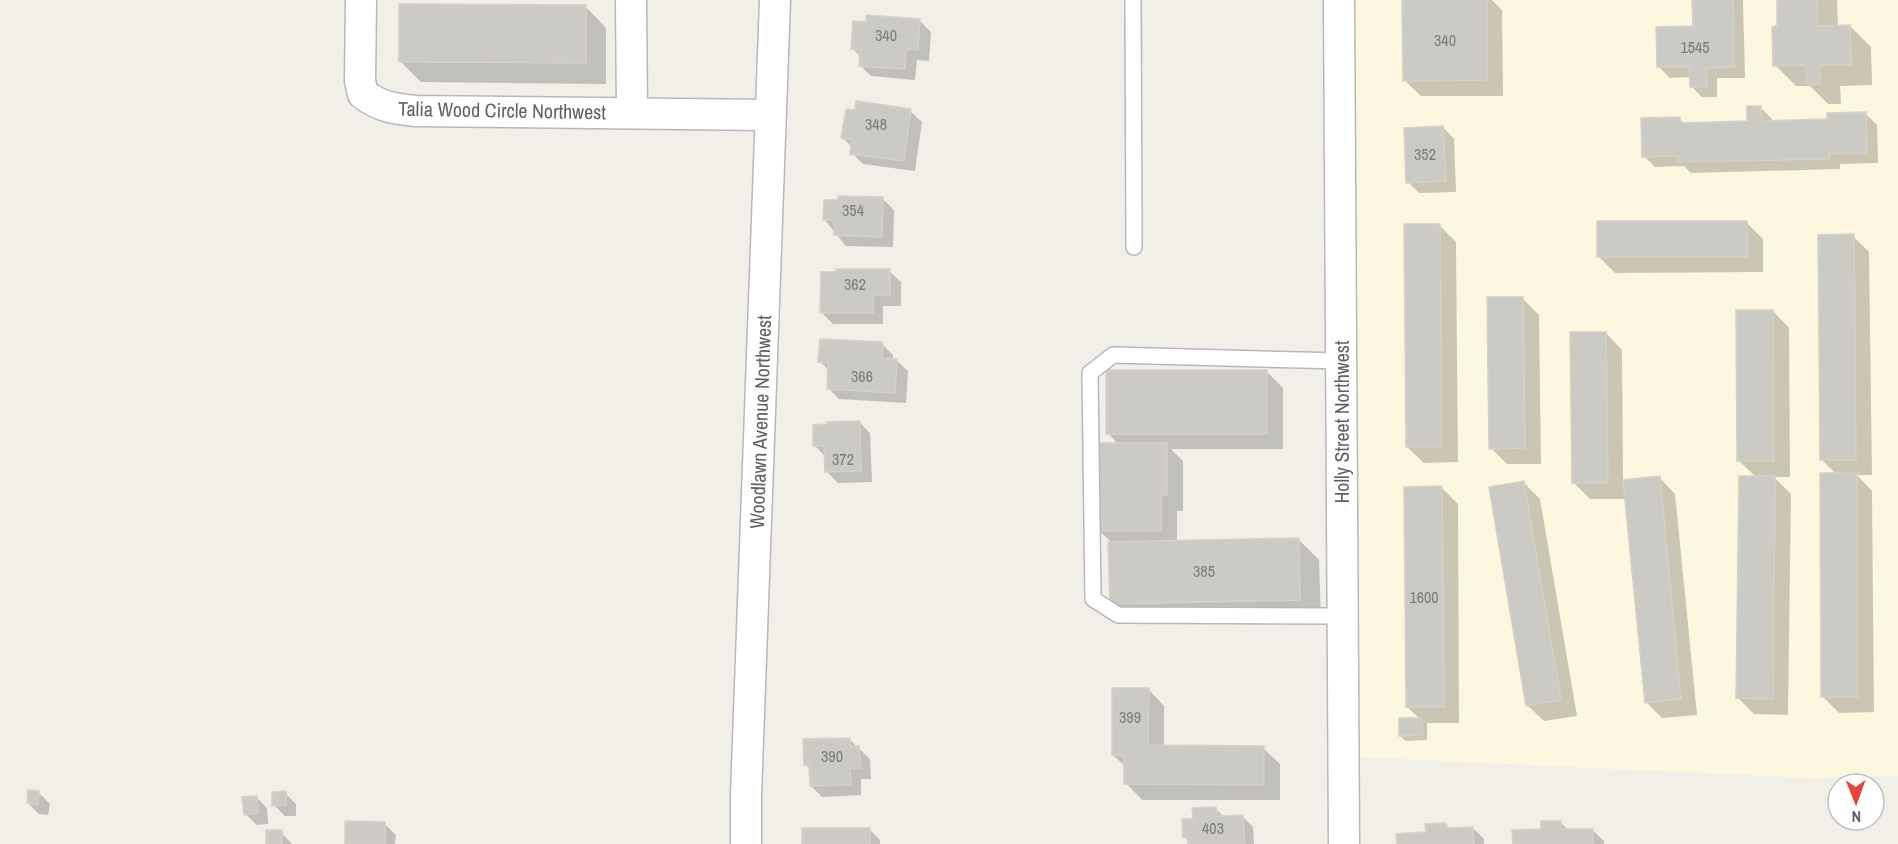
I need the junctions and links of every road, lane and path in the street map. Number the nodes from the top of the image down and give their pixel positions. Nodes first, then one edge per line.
1 (361, 0) edge
2 (631, 0) edge
3 (775, 0) edge
4 (1133, 0) edge
5 (1339, 0) edge
6 (632, 112) junction
7 (771, 115) junction
8 (1134, 247) dead end
9 (1341, 361) junction
10 (1343, 616) junction
11 (746, 844) edge
12 (1344, 844) edge

1 - 6 street, Talia Wood Circle Northwest
2 - 6 street, Talia Wood Circle Northwest
3 - 7 street, Woodlawn Avenue Northwest
4 - 8 lane
5 - 9 street, Holly Street Northwest
6 - 7 street, Talia Wood Circle Northwest
7 - 11 street, Woodlawn Avenue Northwest
9 - 10 street, Holly Street Northwest
9 - 10 lane
10 - 12 street, Holly Street Northwest

